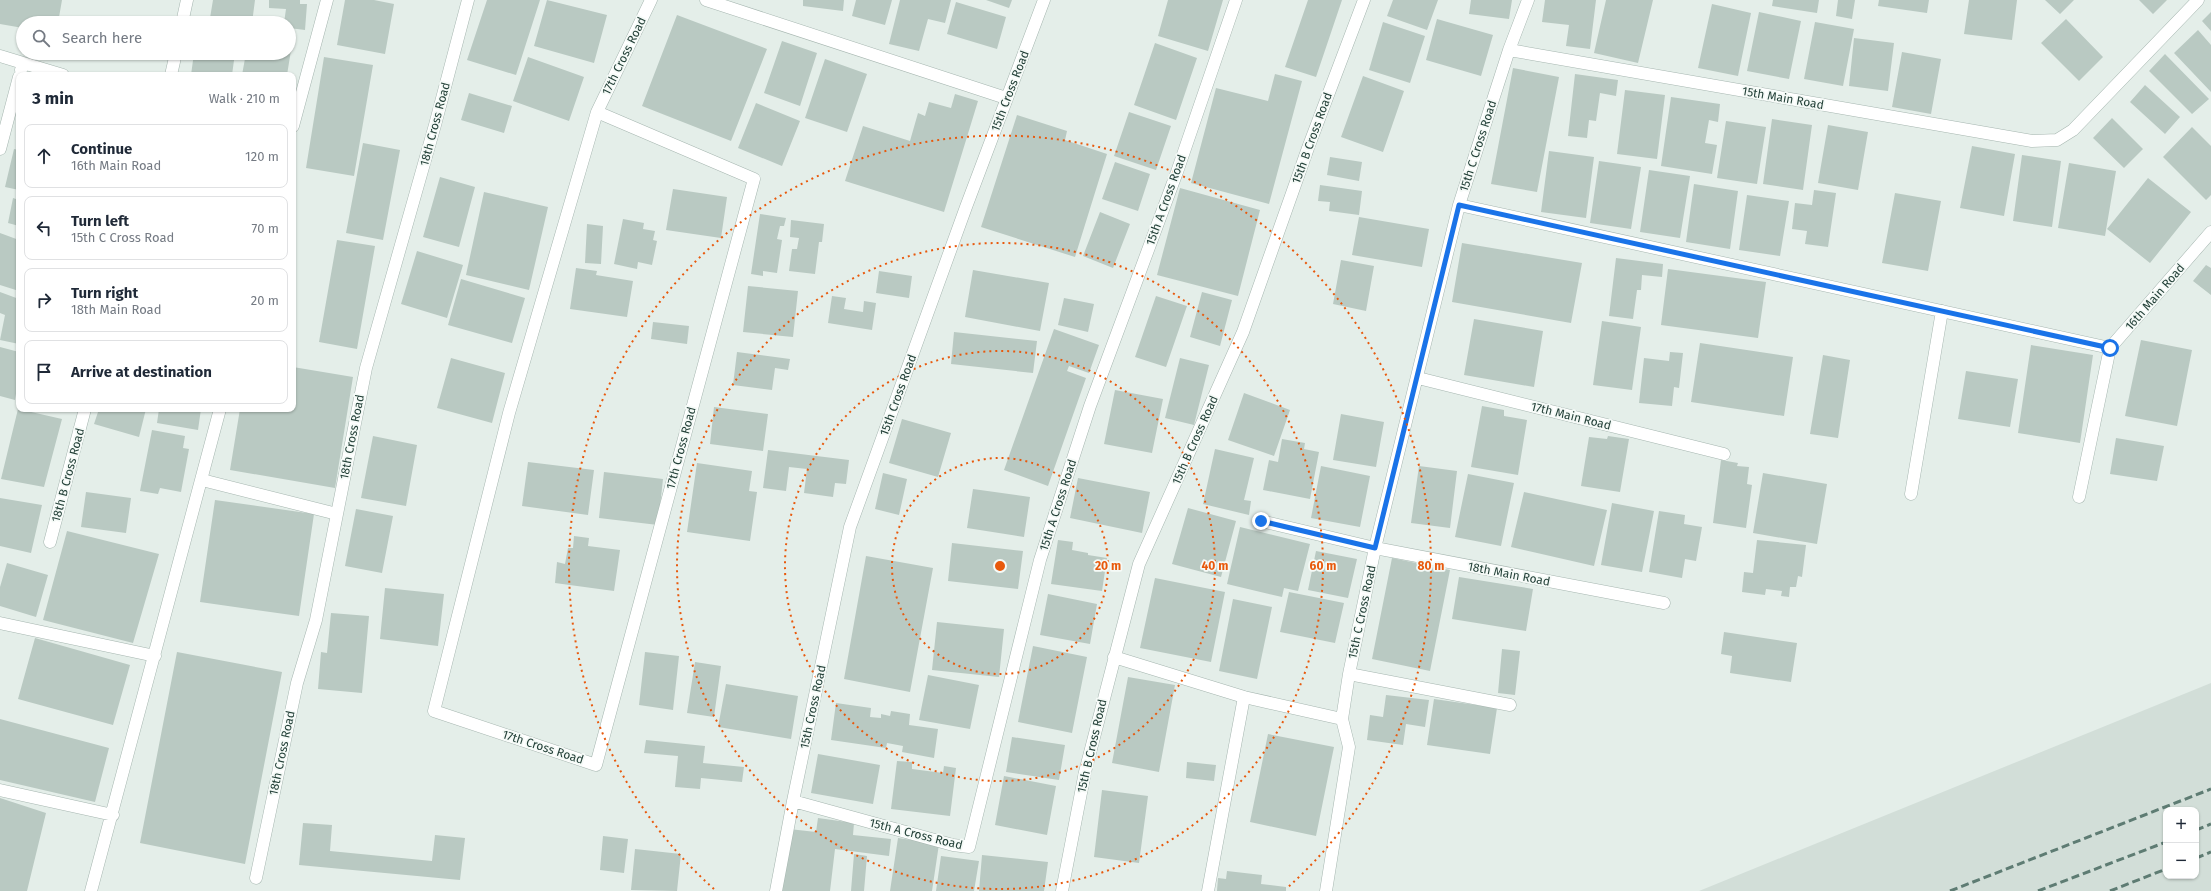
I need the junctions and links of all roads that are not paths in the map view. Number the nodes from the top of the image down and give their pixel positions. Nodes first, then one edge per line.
1 (187, 0) edge
2 (327, 0) edge
3 (468, 0) edge
4 (651, 0) edge
5 (706, 0) edge
6 (1044, 0) edge
7 (1236, 0) edge
8 (1364, 0) edge
9 (1528, 0) edge
10 (2198, 0) edge
11 (184, 16) edge
12 (1509, 50) junction
13 (0, 56) edge
14 (174, 60) edge
15 (23, 63) junction
16 (20, 72) edge
17 (53, 72) edge
18 (172, 72) edge
19 (16, 87) edge
20 (1006, 98) junction
21 (597, 112) junction
22 (296, 115) edge
23 (0, 148) edge
24 (1459, 205) junction
25 (2211, 232) edge
26 (1942, 311) junction
27 (2110, 348) junction
28 (1418, 378) junction
29 (84, 412) edge
30 (219, 412) edge
31 (1724, 454) dead end
32 (202, 480) junction
33 (1911, 494) dead end
34 (2078, 497) dead end
35 (337, 514) junction
36 (1261, 521) dead end
37 (50, 542) dead end
38 (1375, 548) junction
39 (1664, 603) dead end
40 (0, 623) edge
41 (155, 656) junction
42 (1114, 657) junction
43 (1349, 674) junction
44 (1244, 697) junction
45 (1510, 705) dead end
46 (1342, 719) junction
47 (0, 790) edge
48 (793, 801) junction
49 (112, 815) junction
50 (256, 878) dead end
51 (91, 891) edge
52 (776, 891) edge
53 (1062, 891) edge
54 (1208, 891) edge
55 (1326, 891) edge

1 - 11 street
2 - 22 street
3 - 35 street, 18th Cross Road
4 - 21 street, 17th Cross Road
5 - 20 street
6 - 20 street, 15th Cross Road
7 - 48 street, 15th A Cross Road
8 - 42 street, 15th B Cross Road
9 - 12 street, 15th C Cross Road
10 - 12 street, 15th Main Road
12 - 24 street, 15th C Cross Road
13 - 15 street
14 - 18 street
15 - 16 street
15 - 17 street
19 - 23 street
20 - 48 street, 15th Cross Road
21 - 21 street, 17th Cross Road
24 - 26 street
24 - 28 street, 15th C Cross Road
25 - 27 street, 16th Main Road
26 - 27 street
26 - 33 street
27 - 34 street
28 - 31 street, 17th Main Road
28 - 38 street, 15th C Cross Road
29 - 37 street, 18th B Cross Road
30 - 32 street
32 - 35 street
32 - 41 street
35 - 50 street, 18th Cross Road
36 - 38 street, 18th Main Road
38 - 39 street, 18th Main Road
38 - 43 street, 15th C Cross Road
40 - 41 street
41 - 49 street
42 - 44 street
42 - 53 street, 15th B Cross Road
43 - 45 street
43 - 46 street, 15th C Cross Road
44 - 46 street
44 - 54 street
46 - 55 street
47 - 49 street
48 - 52 street, 15th Cross Road
49 - 51 street

